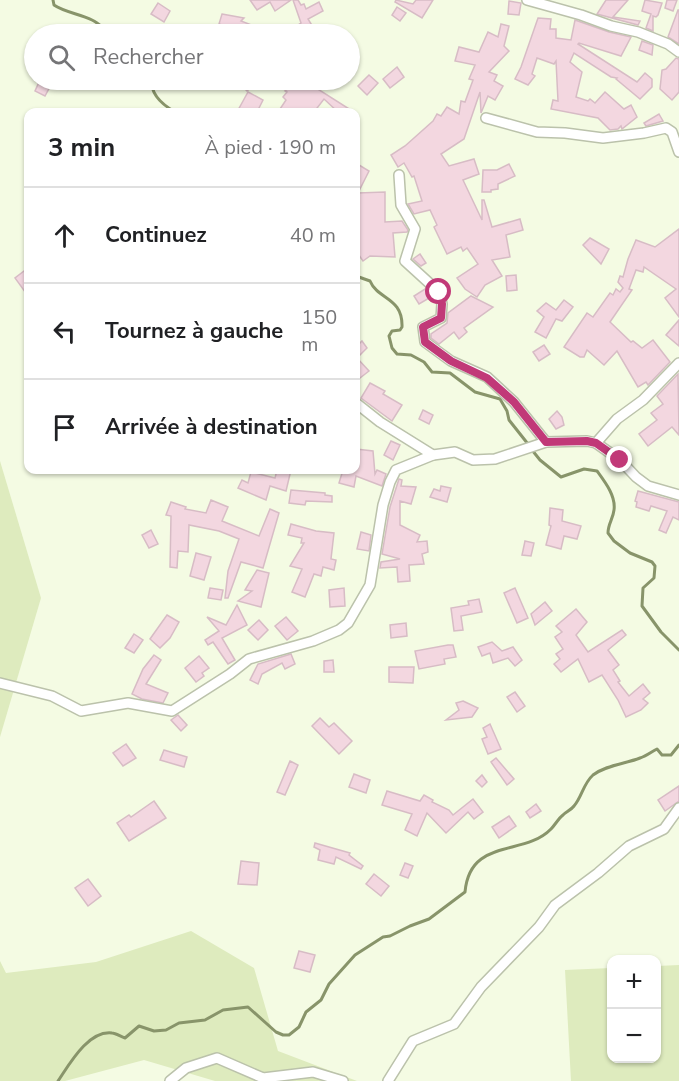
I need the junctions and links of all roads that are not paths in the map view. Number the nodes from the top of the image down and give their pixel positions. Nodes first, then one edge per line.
1 (527, 0) edge
2 (679, 52) edge
3 (486, 118) dead end
4 (679, 152) edge
5 (399, 175) dead end
6 (679, 363) edge
7 (360, 406) edge
8 (543, 443) junction
9 (596, 443) junction
10 (434, 455) junction
11 (679, 494) edge
12 (0, 683) edge
13 (679, 808) edge
14 (170, 1081) edge
15 (343, 1081) edge
16 (388, 1081) edge

1 - 2 street
3 - 4 street
5 - 8 street
6 - 9 street
7 - 10 street
8 - 9 street
8 - 10 street
9 - 11 street
10 - 12 street
13 - 16 street
14 - 15 street

